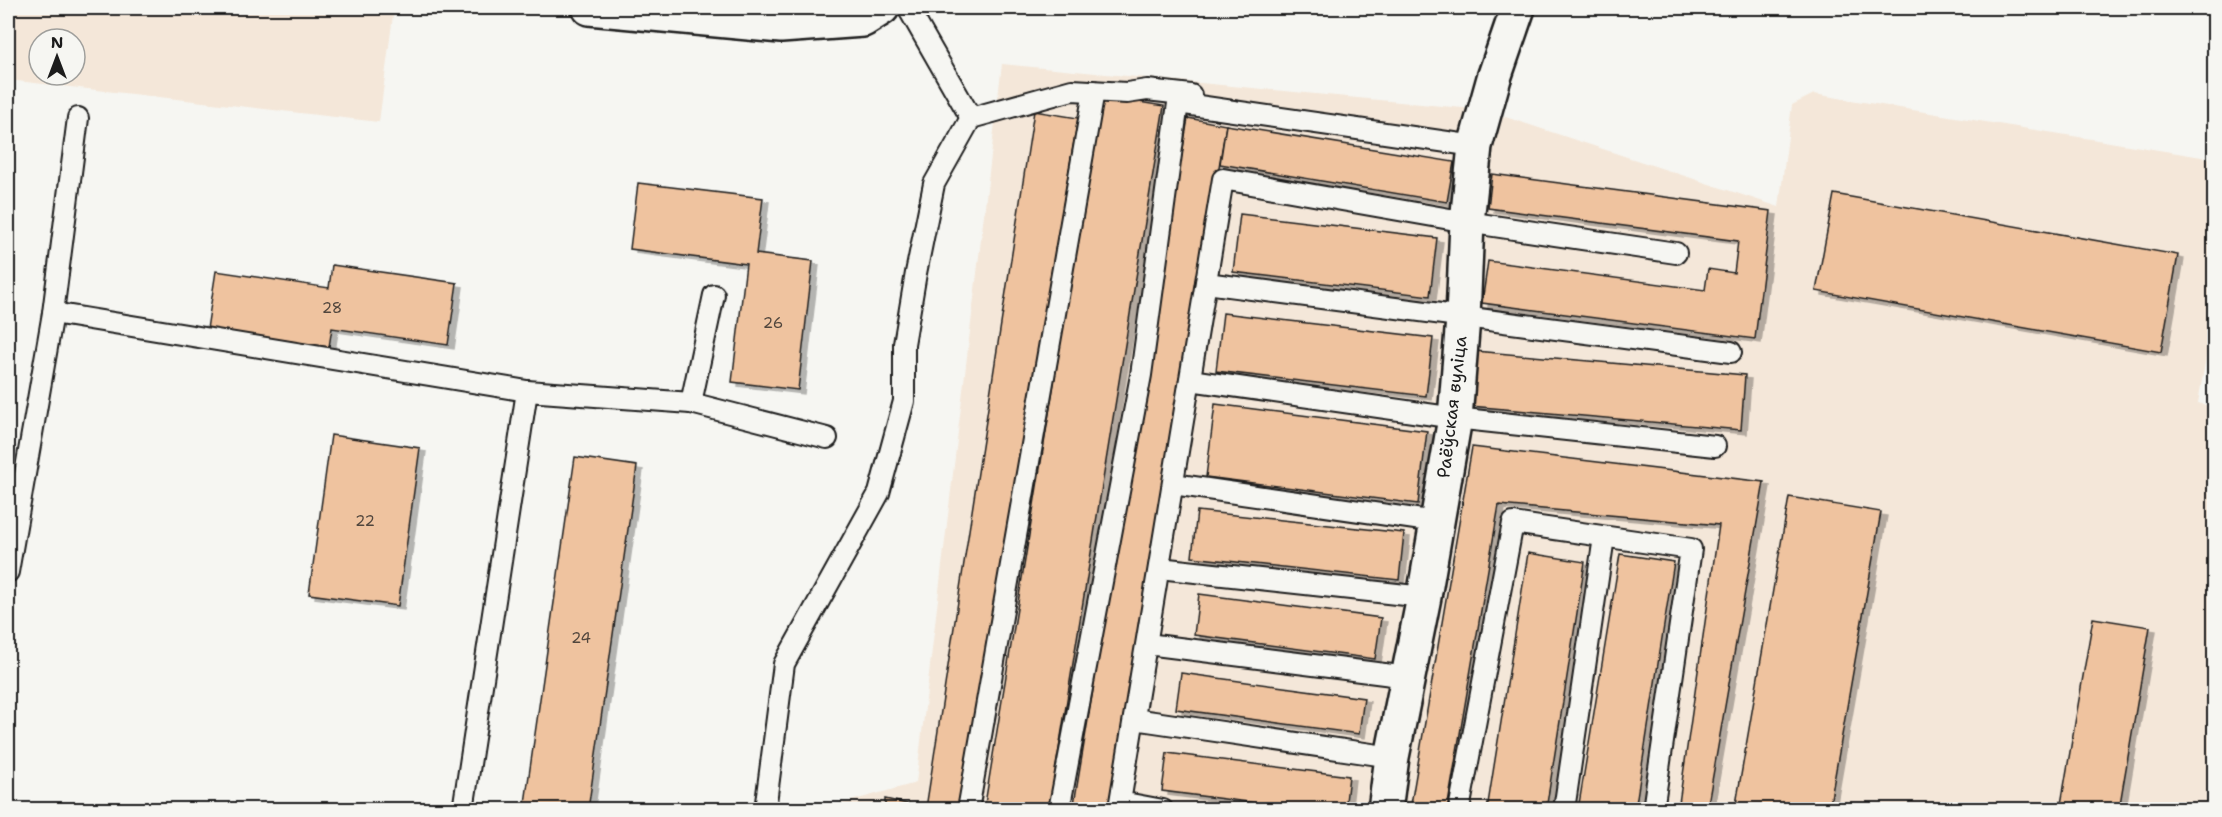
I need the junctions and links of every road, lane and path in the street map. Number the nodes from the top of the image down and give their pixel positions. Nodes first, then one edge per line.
1 (589, 8) edge
2 (882, 8) edge
3 (908, 8) edge
4 (1518, 8) edge
5 (1094, 91) junction
6 (1178, 103) junction
7 (78, 118) dead end
8 (971, 118) junction
9 (1476, 146) junction
10 (1467, 222) junction
11 (1676, 253) dead end
12 (1206, 282) junction
13 (714, 295) dead end
14 (53, 314) junction
15 (1463, 318) junction
16 (1731, 351) dead end
17 (1190, 380) junction
18 (528, 391) junction
19 (691, 403) junction
20 (1455, 418) junction
21 (827, 438) dead end
22 (1715, 446) dead end
23 (1173, 483) junction
24 (1436, 522) junction
25 (1604, 537) junction
26 (1159, 568) junction
27 (8, 572) edge
28 (1424, 597) junction
29 (1147, 644) junction
30 (1408, 677) junction
31 (1134, 719) junction
32 (1392, 757) junction
33 (463, 810) edge
34 (765, 810) edge
35 (968, 810) edge
36 (1059, 810) edge
37 (1163, 810) edge
38 (1385, 810) edge
39 (1459, 810) edge
40 (1564, 810) edge
41 (1653, 810) edge

1 - 2 street
3 - 8 lane
4 - 9 street, Раёўская вуліца
5 - 6 lane
5 - 8 lane
5 - 35 lane
6 - 9 lane
6 - 36 lane
7 - 14 lane
8 - 34 lane
9 - 10 street, Раёўская вуліца
10 - 11 lane
10 - 12 lane
10 - 15 street, Раёўская вуліца
12 - 15 lane
12 - 17 lane
13 - 19 lane
14 - 18 lane
14 - 27 lane
15 - 16 lane
15 - 20 street, Раёўская вуліца
17 - 20 lane
17 - 23 lane
18 - 19 lane
18 - 33 lane
19 - 21 lane
20 - 22 lane
20 - 24 street, Раёўская вуліца
23 - 24 lane
23 - 26 lane
24 - 28 street, Раёўская вуліца
25 - 39 lane
25 - 40 lane
25 - 41 lane
26 - 28 lane
26 - 29 lane
28 - 30 street, Раёўская вуліца
29 - 30 lane
29 - 31 lane
30 - 32 street, Раёўская вуліца
31 - 32 lane
31 - 37 lane
32 - 38 street, Раёўская вуліца

